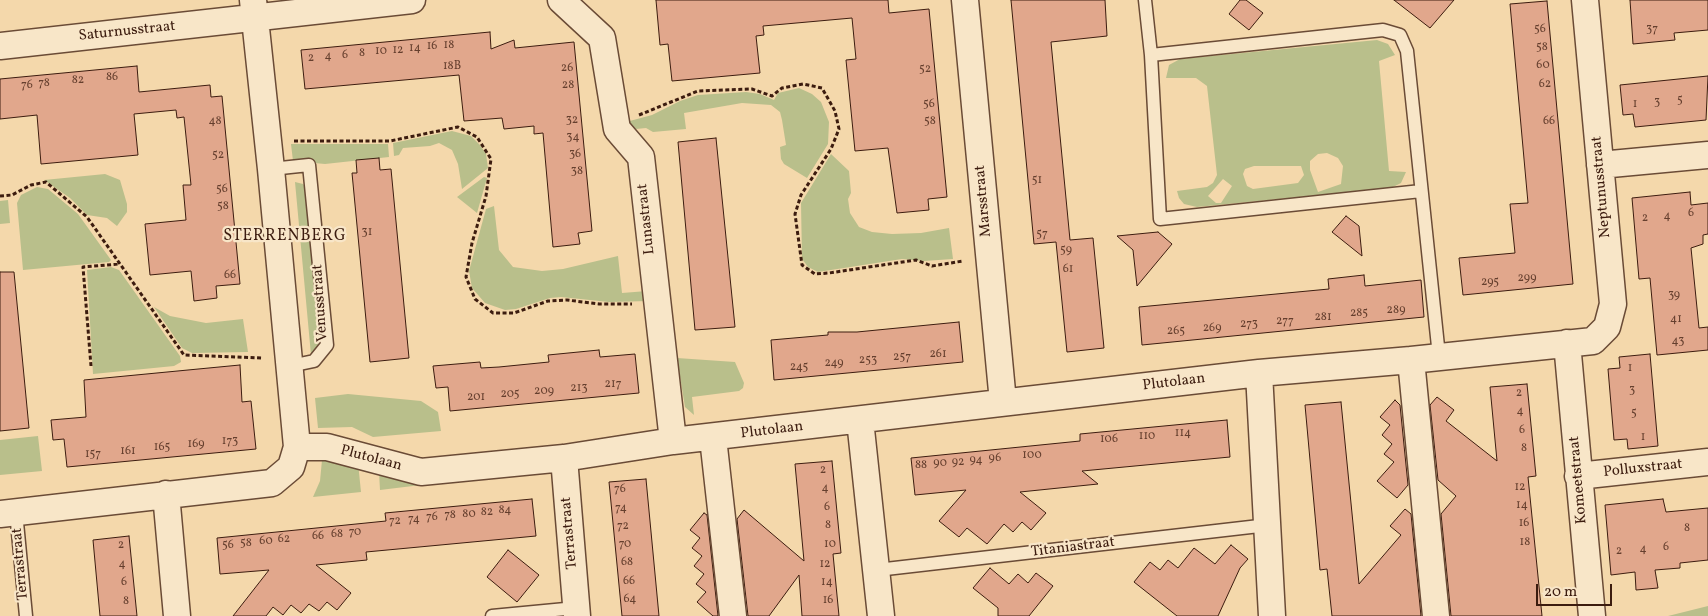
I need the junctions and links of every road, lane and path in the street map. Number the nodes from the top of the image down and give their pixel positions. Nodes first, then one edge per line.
1 (408, 0) edge
2 (965, 0) edge
3 (1145, 0) edge
4 (1585, 0) edge
5 (576, 5) edge
6 (254, 9) edge
7 (0, 46) edge
8 (1150, 55) junction
9 (615, 123) junction
10 (268, 141) junction
11 (1708, 155) edge
12 (1600, 164) junction
13 (271, 169) junction
14 (1421, 191) junction
15 (0, 196) edge
16 (989, 259) junction
17 (120, 264) junction
18 (657, 304) junction
19 (1567, 343) junction
20 (1439, 356) junction
21 (1411, 360) junction
22 (289, 361) junction
23 (91, 366) dead end
24 (1259, 373) junction
25 (1003, 402) junction
26 (860, 420) junction
27 (713, 438) junction
28 (673, 441) junction
29 (297, 447) junction
30 (564, 458) junction
31 (1708, 462) edge
32 (1578, 476) junction
33 (166, 494) junction
34 (8, 513) edge
35 (1268, 525) junction
36 (877, 570) junction
37 (577, 612) edge
38 (26, 616) edge
39 (177, 616) edge
40 (492, 616) edge
41 (733, 616) edge
42 (881, 616) edge
43 (1272, 616) edge
44 (1436, 616) edge
45 (1592, 616) edge

1 - 6 street
2 - 16 street, Marsstraat
3 - 8 lane
4 - 12 street, Neptunusstraat
5 - 9 street, Lunastraat
6 - 7 street, Saturnusstraat
6 - 10 street
8 - 14 lane
8 - 14 lane
9 - 16 path
9 - 18 street, Lunastraat
10 - 13 street
10 - 18 path
11 - 12 street
12 - 19 street, Neptunusstraat
13 - 22 street
13 - 22 lane, Venusstraat
14 - 20 lane
15 - 17 path
16 - 25 street, Marsstraat
17 - 22 path
17 - 23 path
18 - 28 street, Lunastraat
19 - 20 street, Plutolaan
19 - 32 street, Komeetstraat
20 - 21 street, Plutolaan
21 - 24 street, Plutolaan
21 - 44 street
22 - 29 street
24 - 25 street, Plutolaan
24 - 35 street
25 - 26 street, Plutolaan
26 - 27 street, Plutolaan
26 - 36 street
27 - 28 street, Plutolaan
27 - 41 street
28 - 30 street, Plutolaan
29 - 30 street, Plutolaan
29 - 33 street
30 - 37 street, Terrastraat
31 - 32 street, Polluxstraat
32 - 45 street, Komeetstraat
33 - 34 street
33 - 39 street
34 - 38 lane, Terrastraat
35 - 36 lane, Titaniastraat
35 - 43 street
36 - 42 street
37 - 40 lane, Terrastraat

